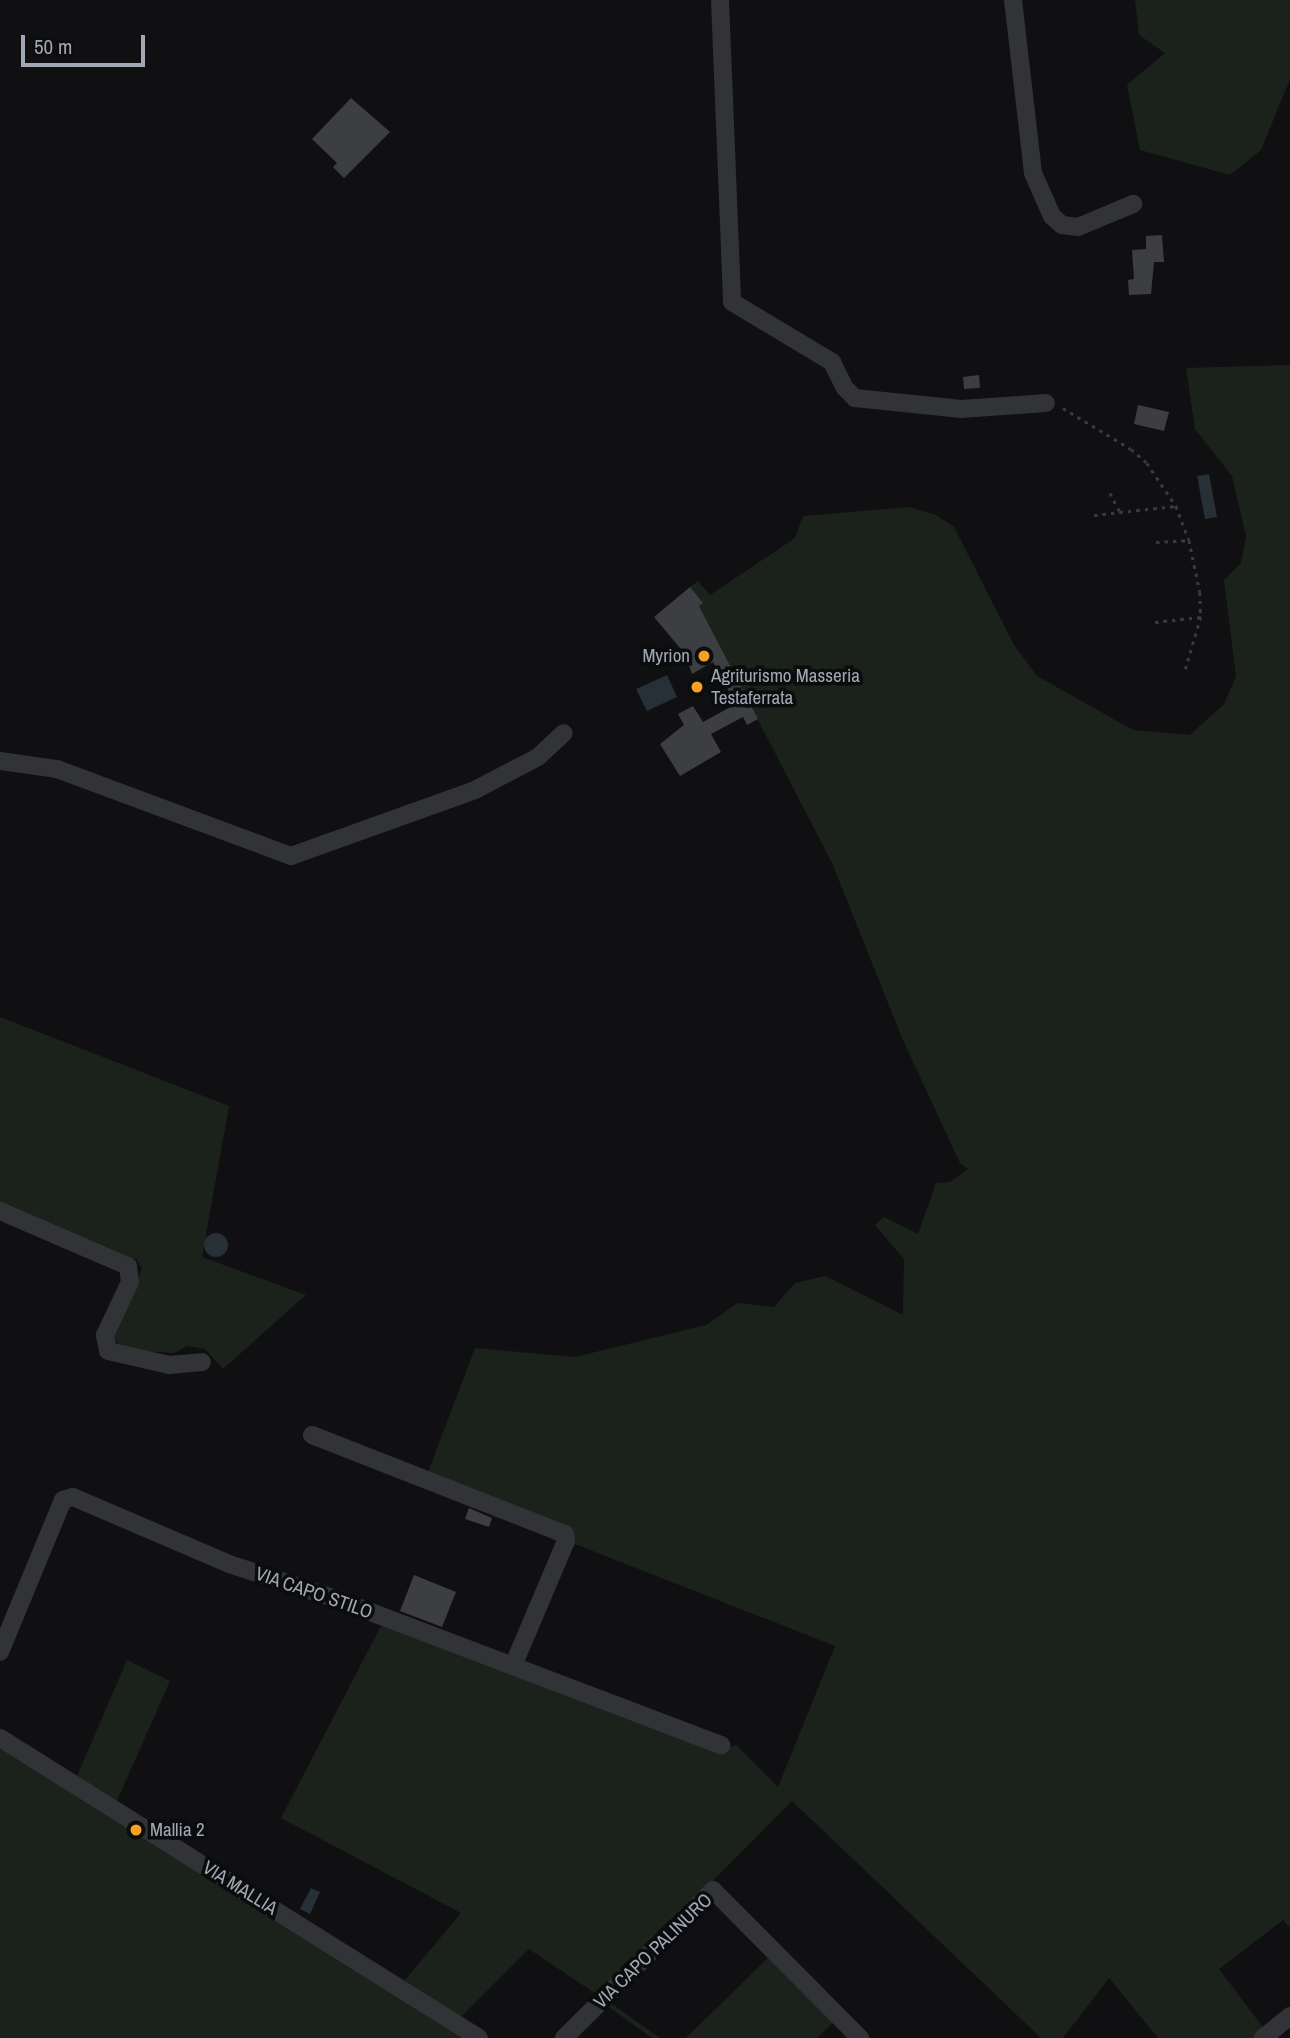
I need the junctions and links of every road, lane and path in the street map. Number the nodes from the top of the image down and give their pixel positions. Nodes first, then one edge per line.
1 (720, 0) edge
2 (1013, 0) edge
3 (1133, 204) dead end
4 (1046, 402) joint
5 (1110, 492) dead end
6 (1176, 506) junction
7 (1119, 512) junction
8 (1094, 515) dead end
9 (1189, 540) junction
10 (1156, 542) dead end
11 (1201, 617) junction
12 (1155, 622) dead end
13 (1185, 671) dead end
14 (564, 733) dead end
15 (0, 761) edge
16 (0, 1210) edge
17 (202, 1363) dead end
18 (312, 1435) dead end
19 (0, 1652) edge
20 (513, 1666) junction
21 (0, 1738) edge
22 (721, 1745) dead end
23 (1290, 2016) edge
24 (479, 2038) edge
25 (564, 2038) edge
26 (860, 2038) edge
27 (1263, 2038) edge

1 - 4 street
2 - 3 street
4 - 6 path
5 - 7 path
6 - 7 path
6 - 9 path
7 - 8 path
9 - 10 path
9 - 11 path
11 - 12 path
11 - 13 path
14 - 15 street
16 - 17 street
18 - 20 street
19 - 20 street, VIA CAPO STILO
20 - 22 street, VIA CAPO STILO
21 - 24 street, VIA MALLIA
23 - 27 street
25 - 26 street, VIA CAPO PALINURO

